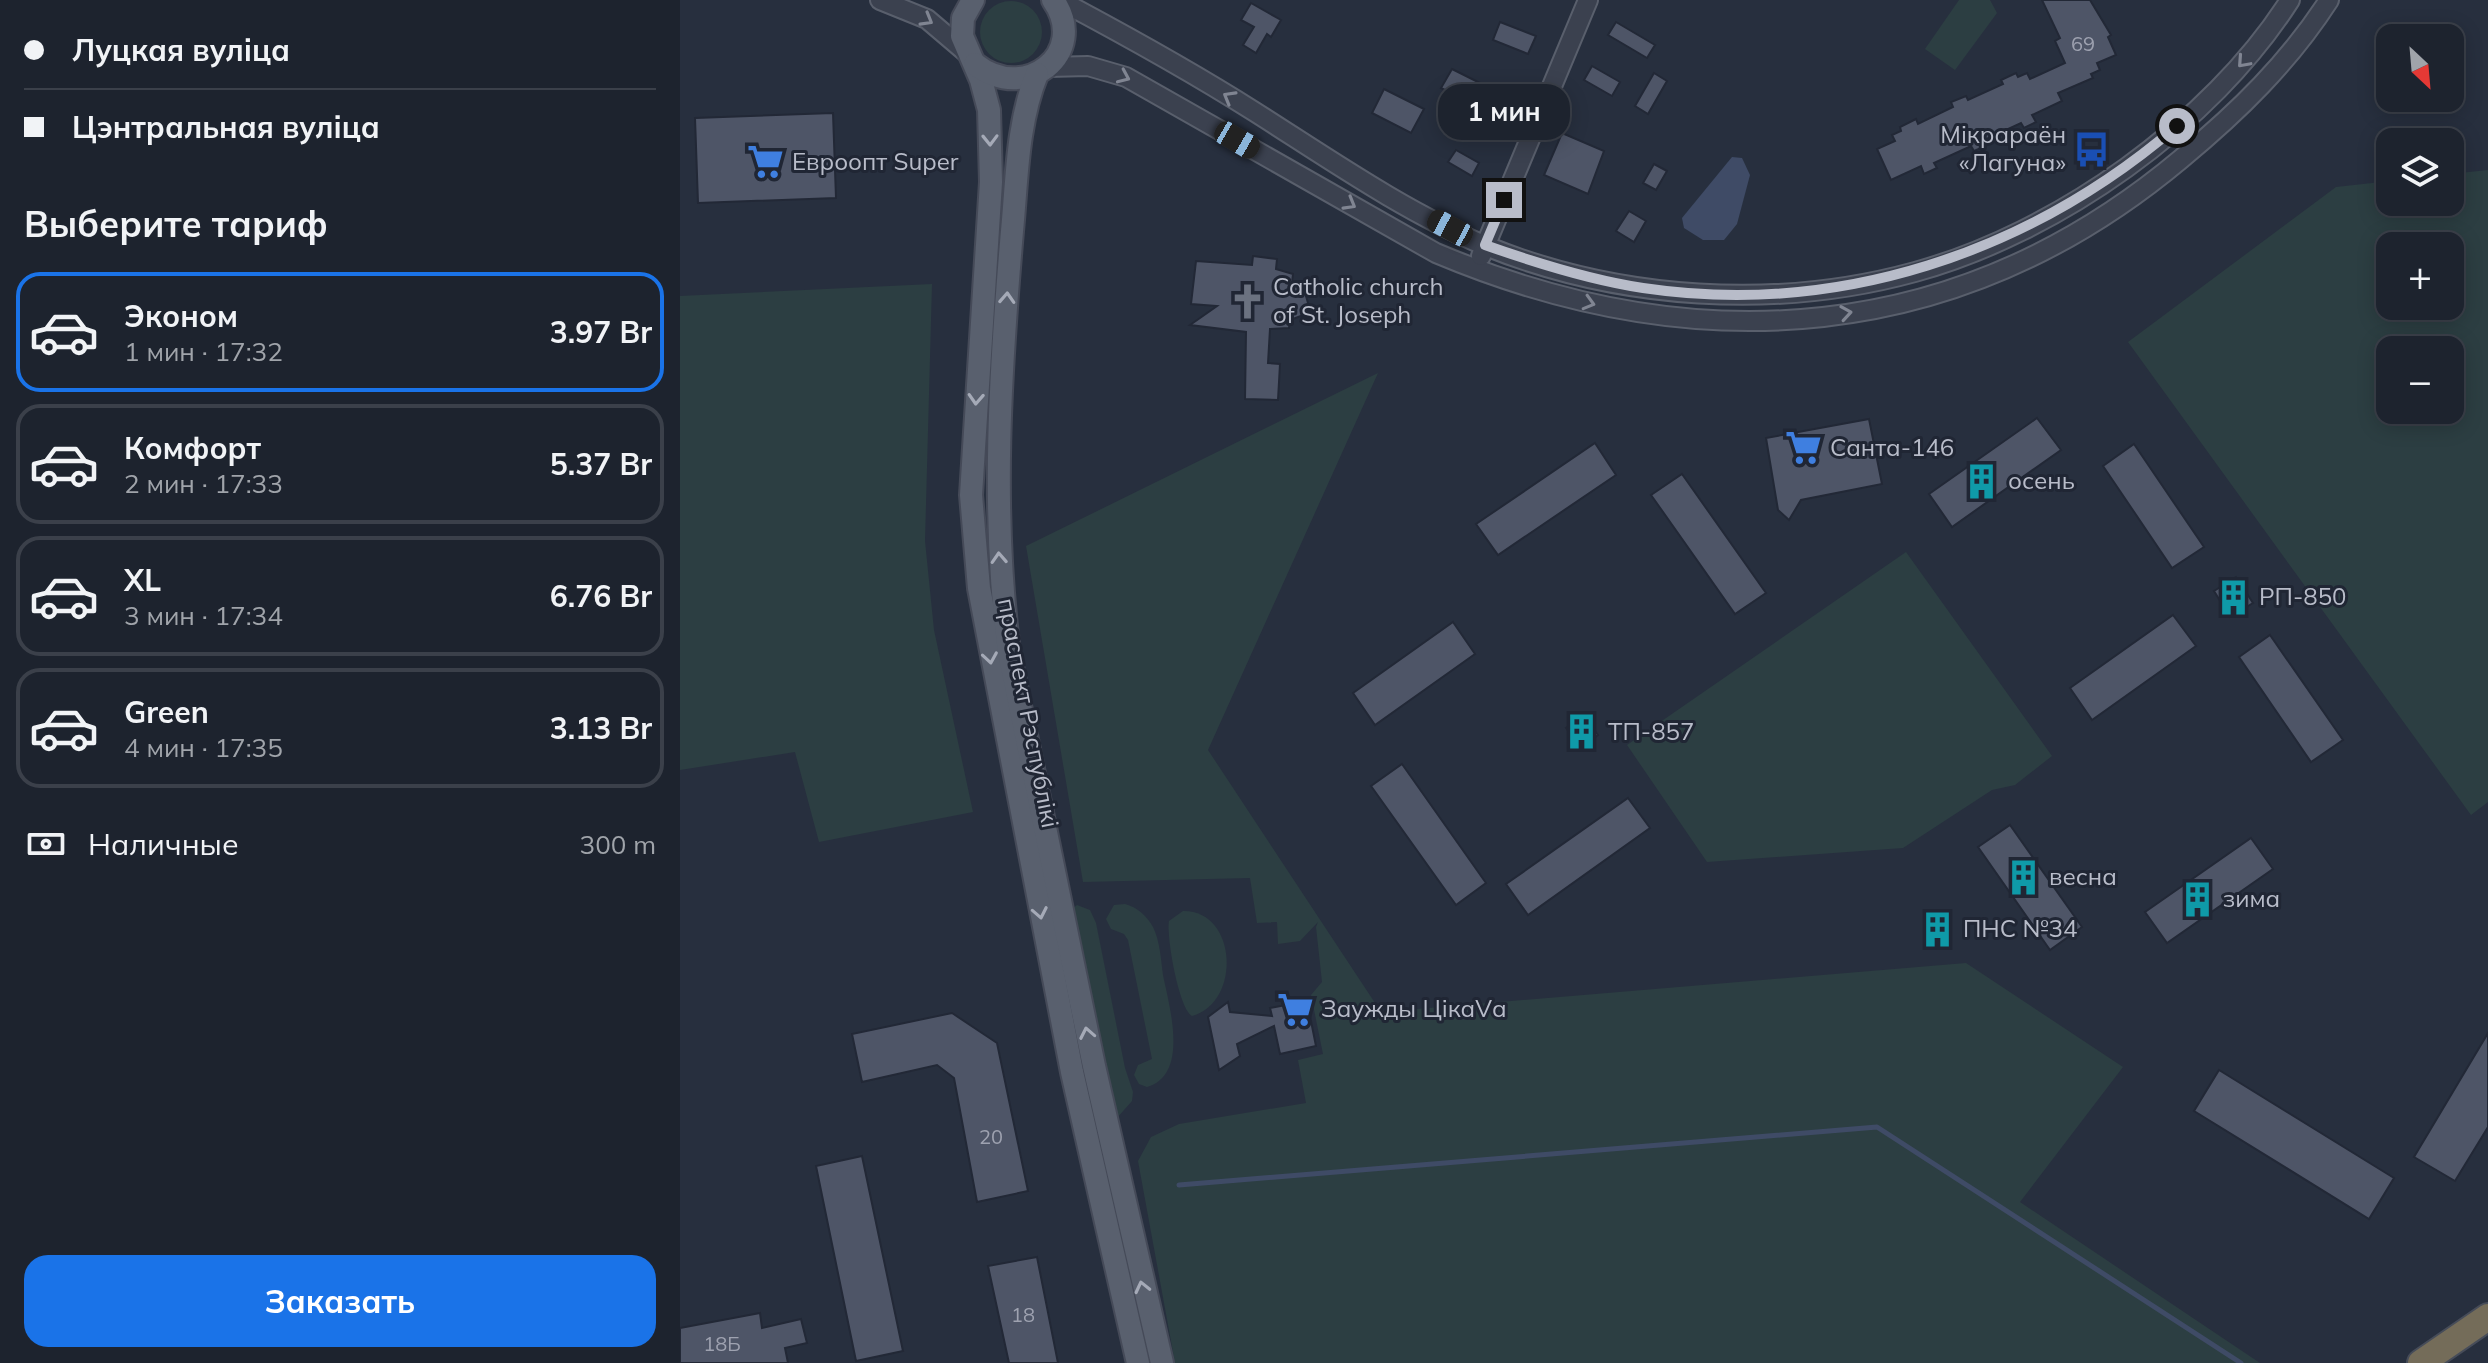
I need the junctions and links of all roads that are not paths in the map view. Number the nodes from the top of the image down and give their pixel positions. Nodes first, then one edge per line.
1 (880, 0) edge
2 (973, 0) edge
3 (1053, 0) edge
4 (1059, 0) edge
5 (1588, 0) edge
6 (2290, 0) edge
7 (2329, 0) edge
8 (971, 58) junction
9 (1042, 71) junction
10 (1485, 245) junction
11 (1476, 270) junction
12 (2488, 1317) edge
13 (2436, 1359) edge
14 (1138, 1363) edge
15 (1162, 1363) edge

1 -> 8 street
2 - 8 main road, праспект Рэспублікі
3 - 9 main road, праспект Рэспублікі
10 -> 4 street
5 - 10 street
6 -> 10 street
11 -> 7 street
8 - 9 main road
8 -> 14 main road, праспект Рэспублікі
9 -> 11 street
15 -> 9 main road, праспект Рэспублікі
10 - 11 street
12 - 13 highway

